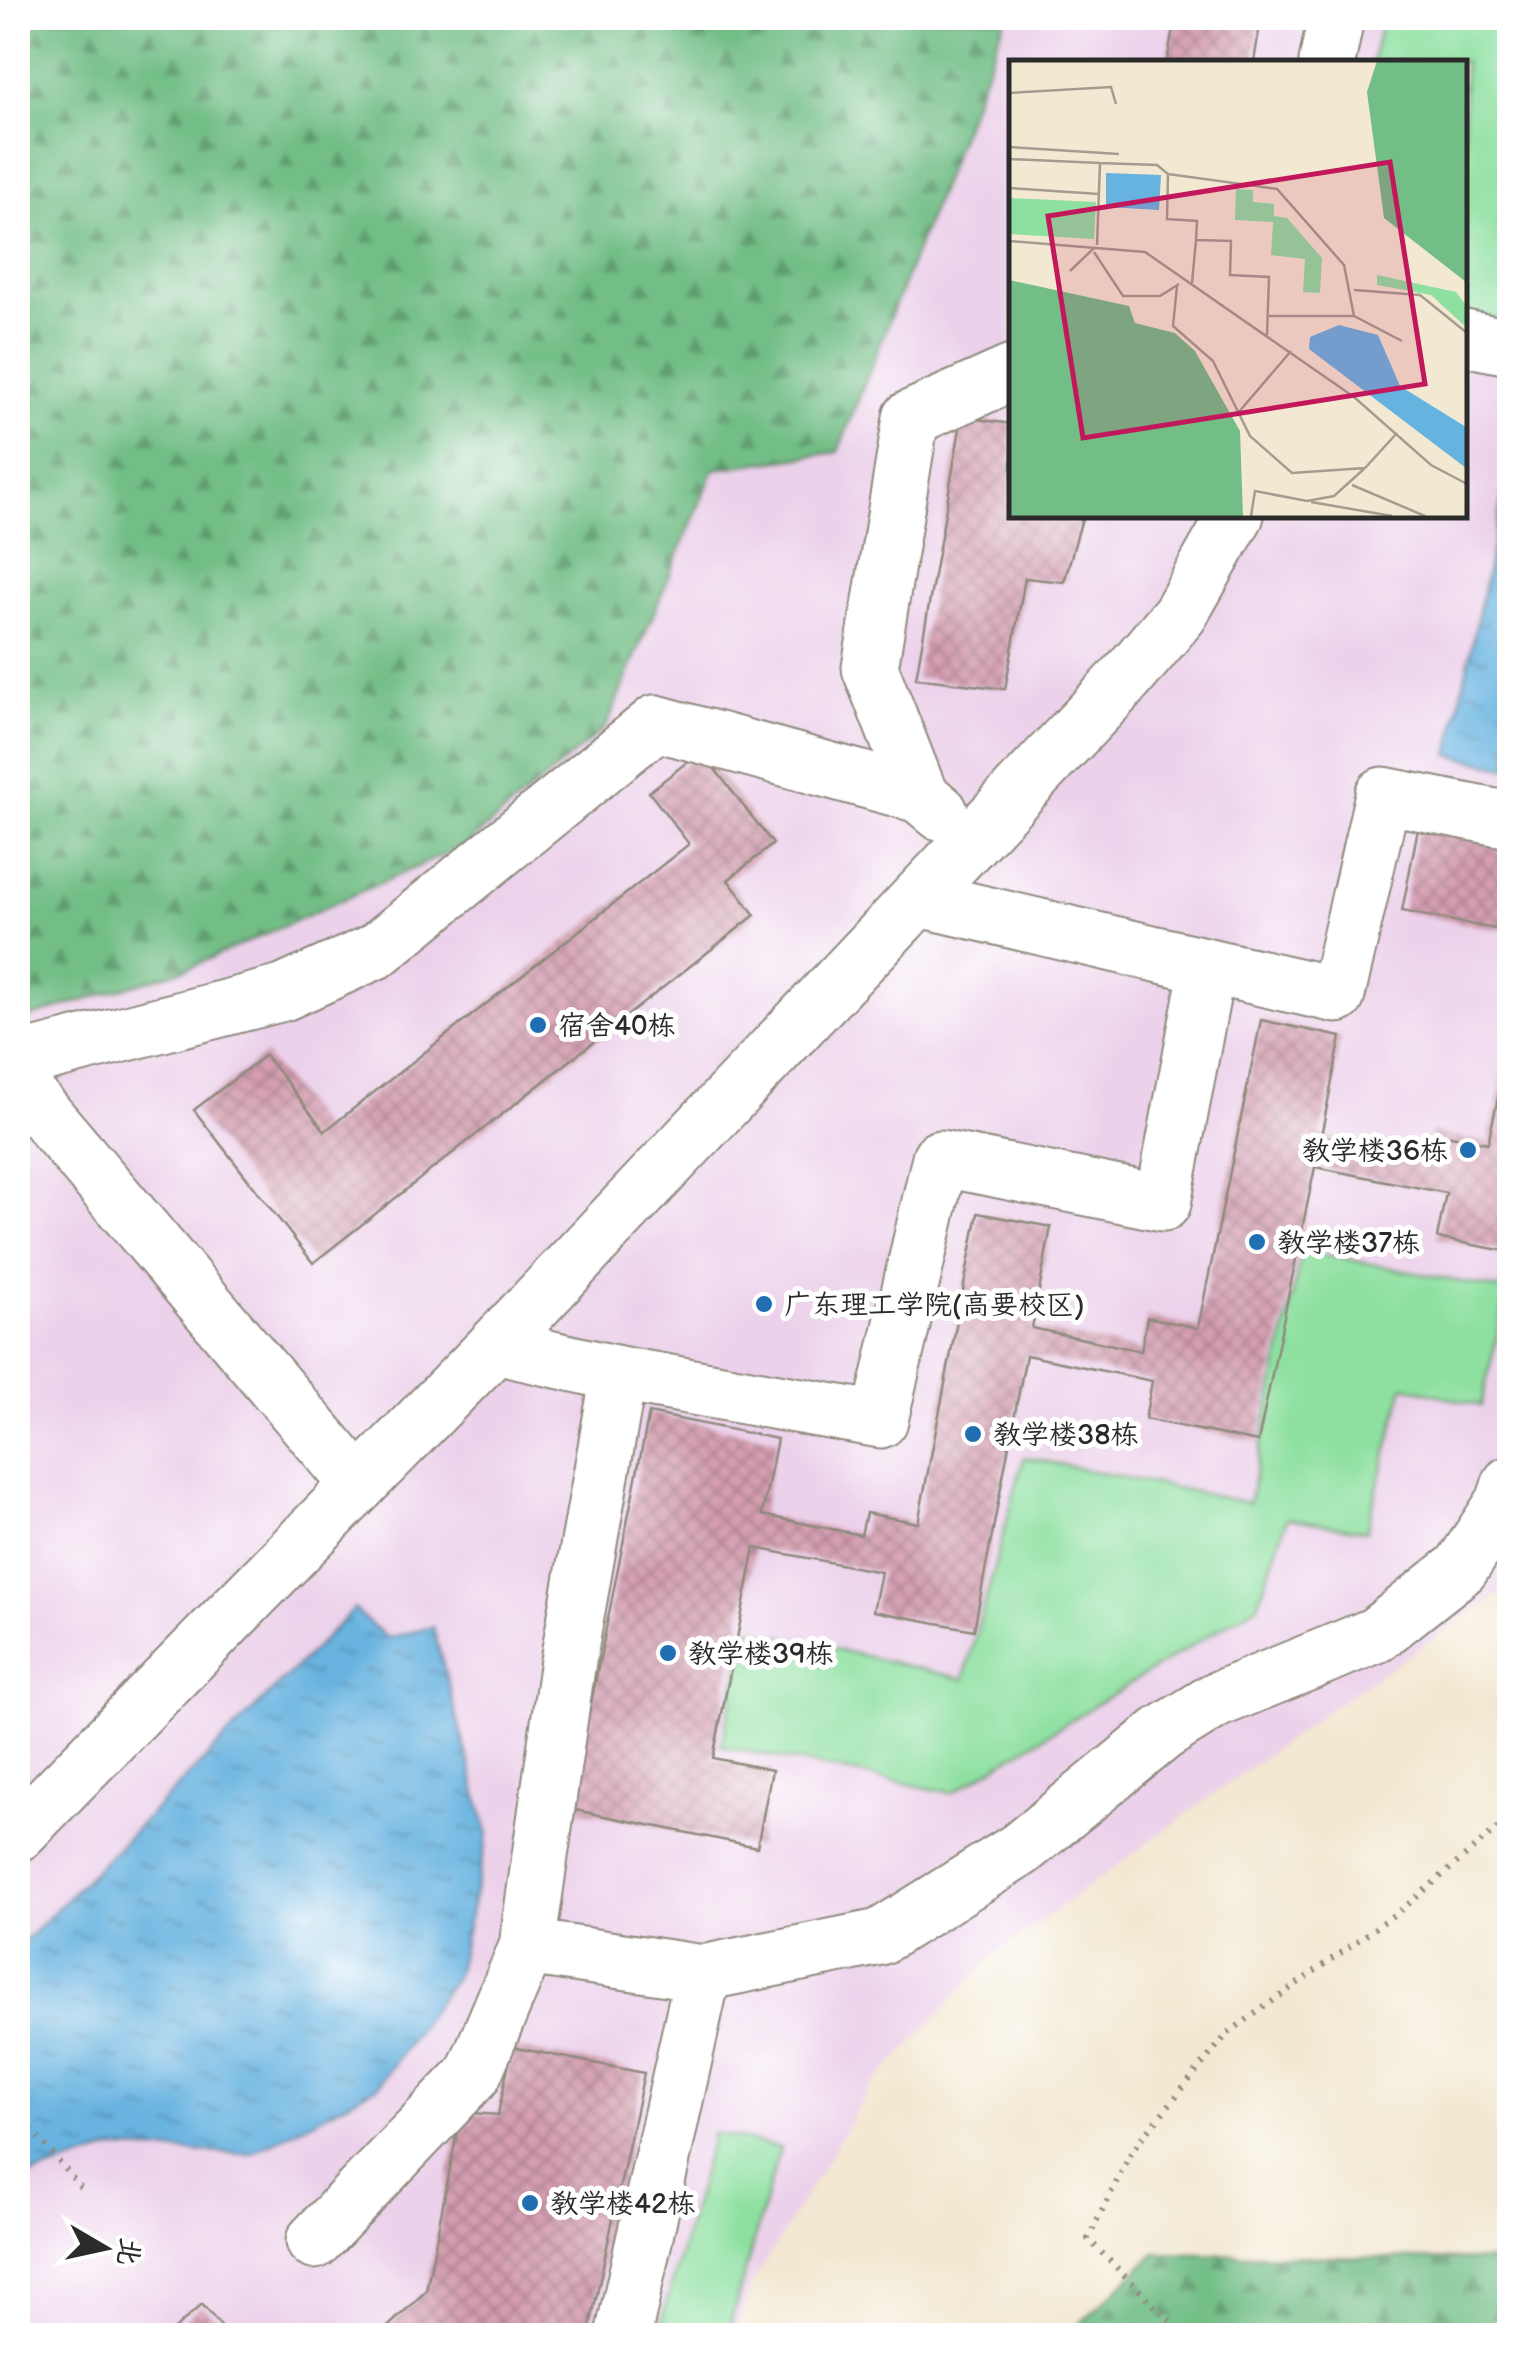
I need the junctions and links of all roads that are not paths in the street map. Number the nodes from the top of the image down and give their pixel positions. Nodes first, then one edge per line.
1 (1336, 18) edge
2 (1327, 60) edge
3 (1467, 339) edge
4 (1510, 347) edge
5 (1009, 374) edge
6 (1234, 518) edge
7 (920, 795) junction
8 (1510, 820) edge
9 (974, 840) junction
10 (920, 899) junction
11 (1208, 966) junction
12 (18, 1061) edge
13 (18, 1083) edge
14 (495, 1346) junction
15 (619, 1374) junction
16 (1510, 1484) edge
17 (360, 1485) junction
18 (18, 1833) edge
19 (527, 1946) junction
20 (704, 1973) junction
21 (314, 2241) dead end
22 (623, 2336) edge

1 - 2 lane
3 - 4 lane
5 - 7 lane
6 - 9 lane
7 - 9 lane
7 - 12 lane
8 - 11 lane
9 - 10 lane
10 - 11 lane
10 - 14 lane
11 - 15 lane
13 - 17 lane
14 - 15 lane
14 - 17 lane
15 - 19 lane
16 - 20 lane
17 - 18 lane
19 - 20 lane
19 - 21 lane
20 - 22 lane

